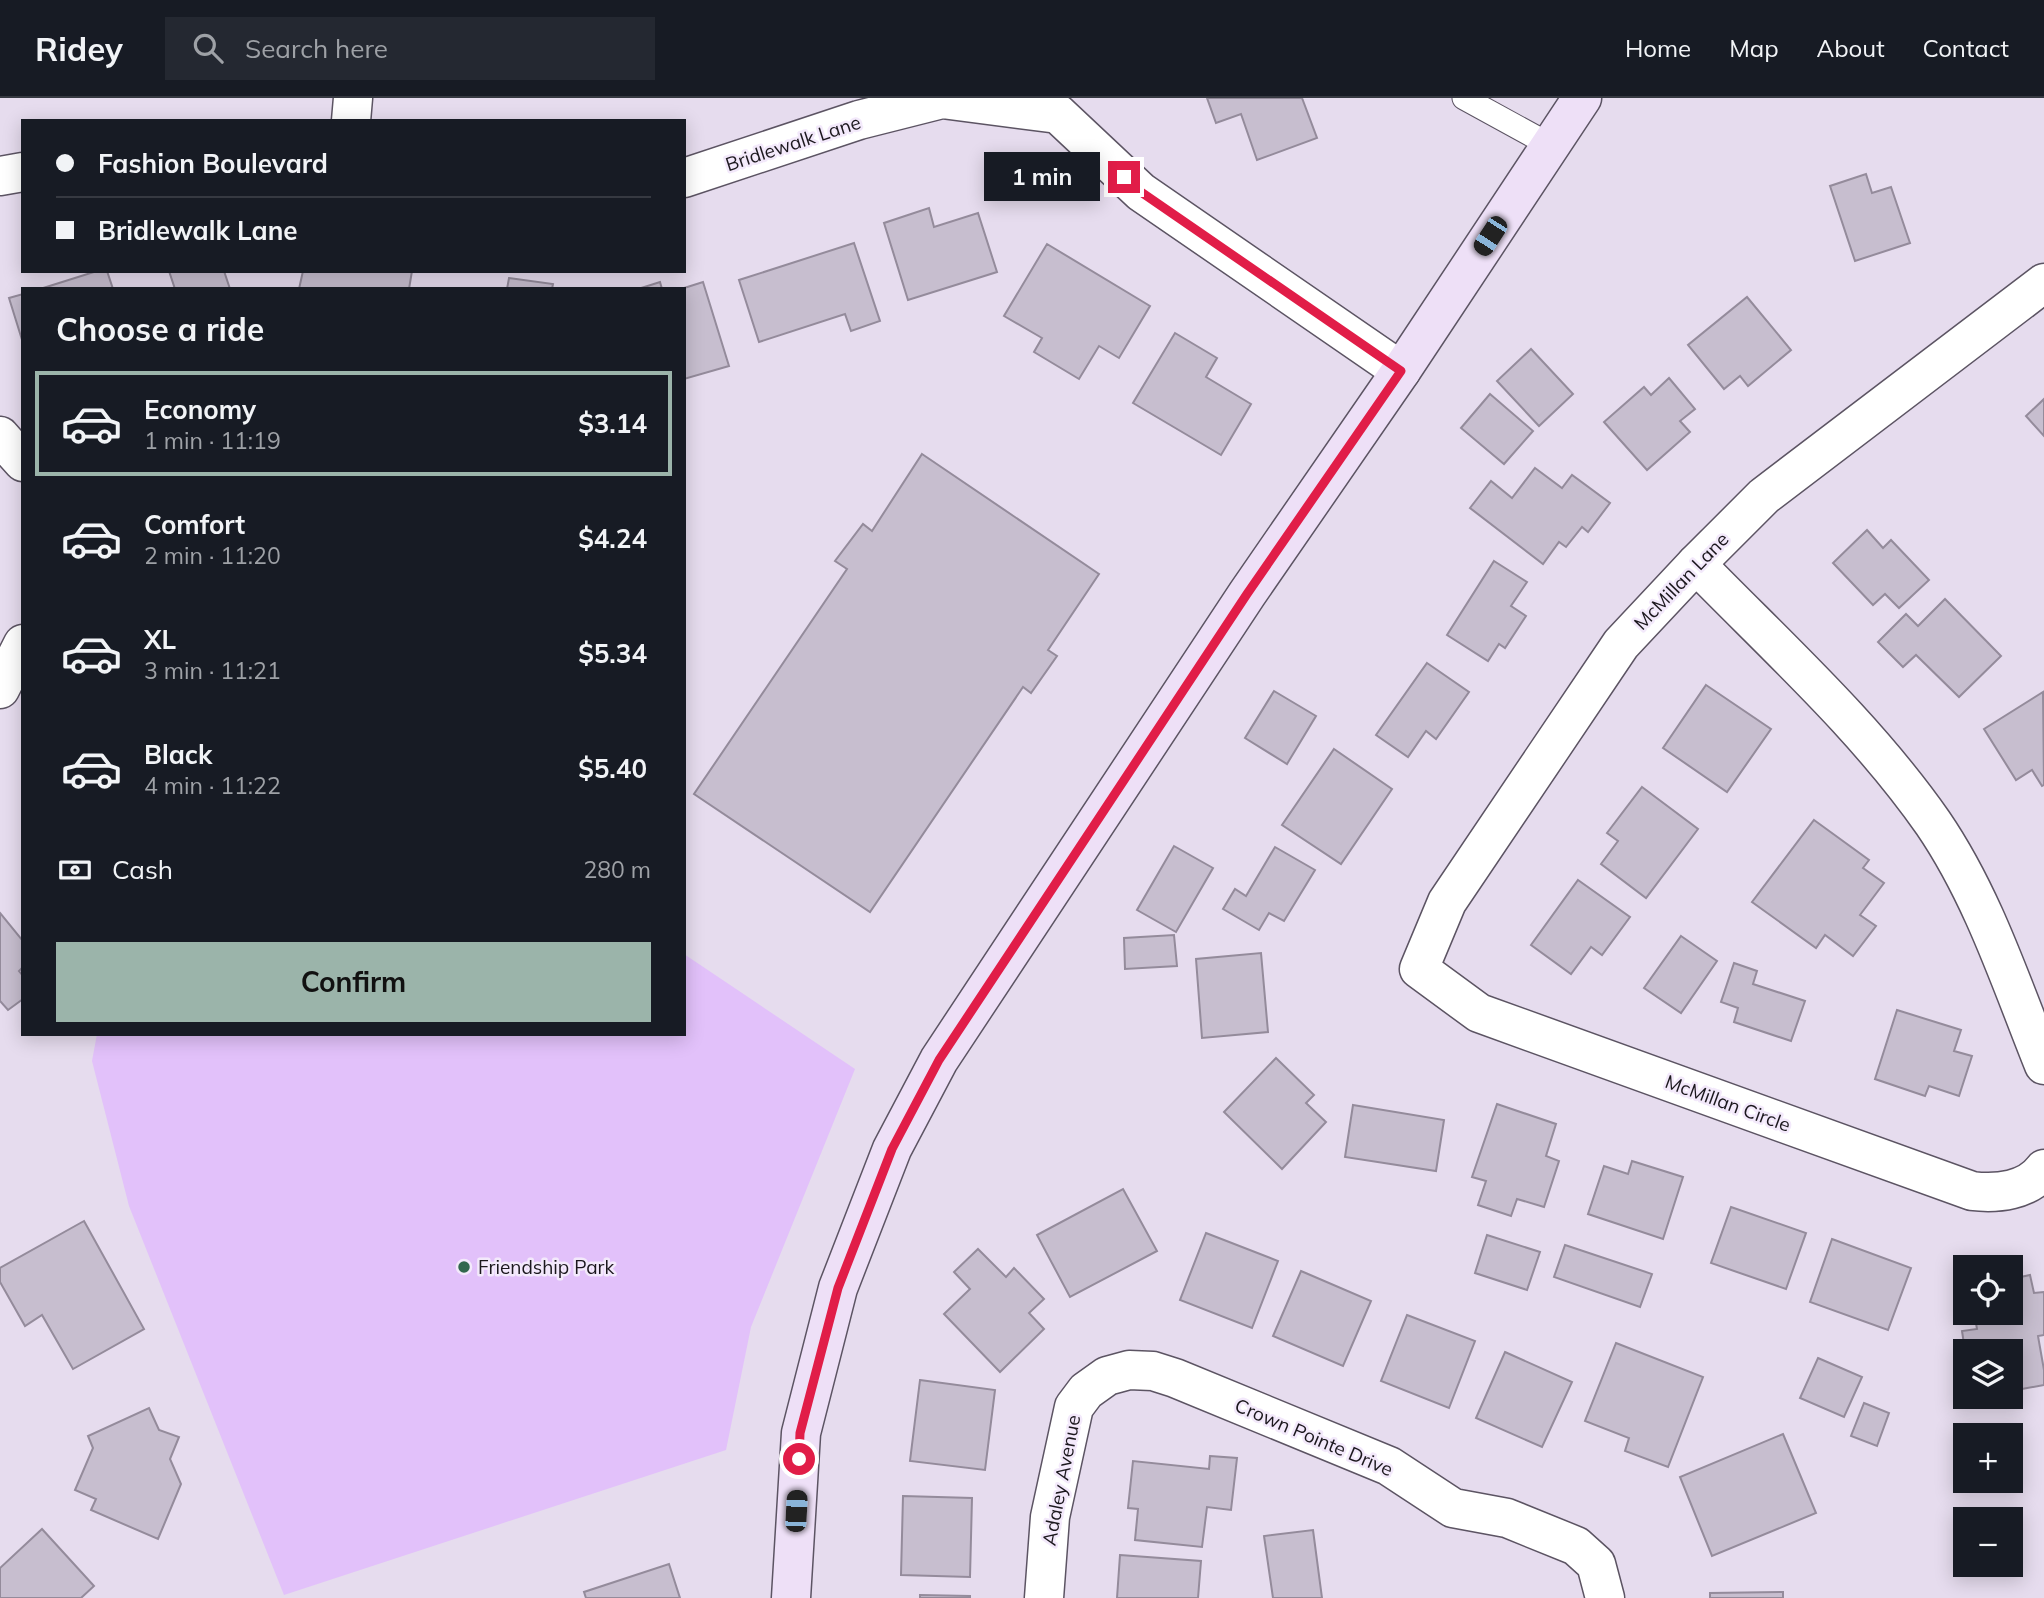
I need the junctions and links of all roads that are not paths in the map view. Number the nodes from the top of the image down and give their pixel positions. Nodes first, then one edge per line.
1 (353, 98) edge
2 (1464, 98) edge
3 (1582, 98) edge
4 (351, 119) edge
5 (1550, 145) junction
6 (21, 172) edge
7 (0, 176) edge
8 (686, 177) edge
9 (2044, 283) edge
10 (1401, 371) junction
11 (0, 436) edge
12 (21, 460) edge
13 (1696, 564) junction
14 (21, 648) edge
15 (0, 689) edge
16 (1419, 969) joint
17 (2044, 1065) edge
18 (2044, 1169) edge
19 (1107, 1376) joint
20 (791, 1598) edge
21 (1044, 1598) edge
22 (1605, 1598) edge

1 - 4 street
2 - 5 lane
3 - 5 street
5 - 10 street
6 - 7 street
8 - 10 street, Bridlewalk Lane
9 - 13 street, McMillan Lane
10 - 20 street
11 - 12 street
13 - 16 street, McMillan Lane
13 - 17 street
14 - 15 street
16 - 18 street, McMillan Circle
19 - 21 street, Adaley Avenue
19 - 22 street, Crown Pointe Drive

